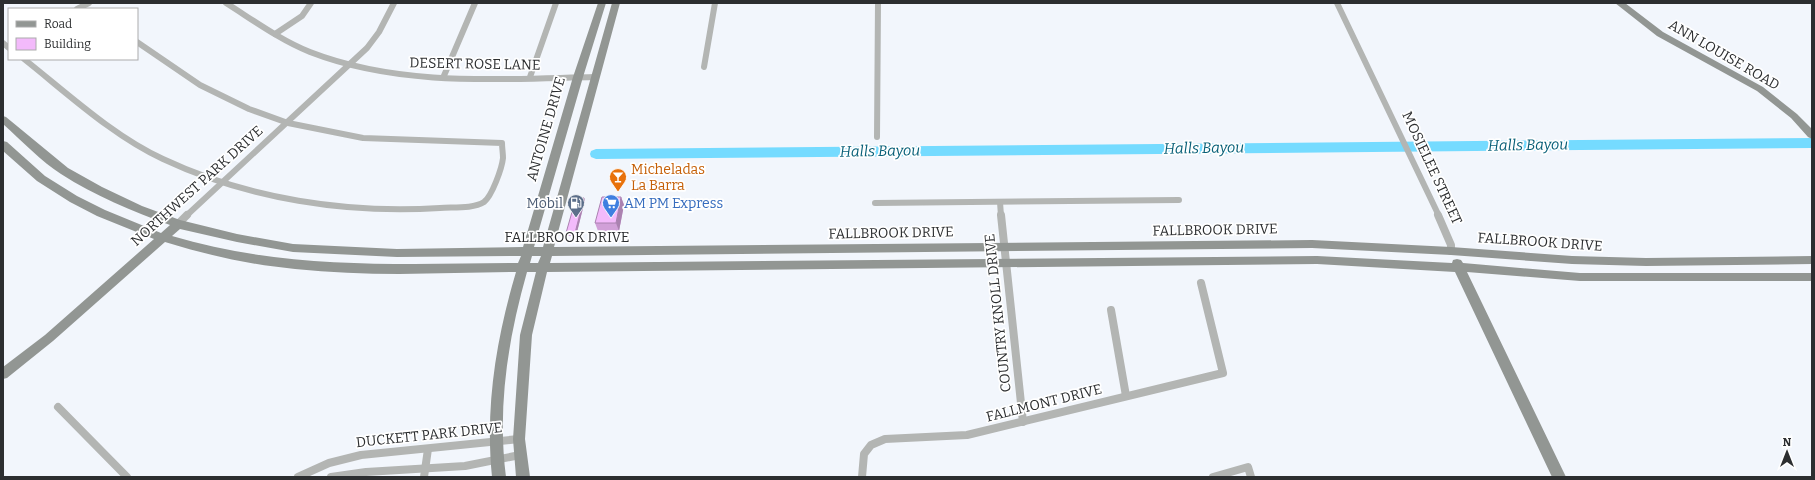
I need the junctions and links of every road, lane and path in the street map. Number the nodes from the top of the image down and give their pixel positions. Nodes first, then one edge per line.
1 (226, 3) edge
2 (311, 3) edge
3 (394, 3) edge
4 (475, 3) edge
5 (556, 3) edge
6 (602, 3) edge
7 (616, 3) edge
8 (715, 3) edge
9 (878, 3) edge
10 (1337, 3) edge
11 (1619, 3) edge
12 (275, 34) junction
13 (138, 43) edge
14 (25, 60) edge
15 (349, 65) junction
16 (704, 67) dead end
17 (530, 77) junction
18 (578, 77) junction
19 (595, 77) junction
20 (444, 78) junction
21 (3, 119) edge
22 (288, 123) junction
23 (1812, 135) edge
24 (877, 137) dead end
25 (3, 145) edge
26 (223, 183) junction
27 (1180, 200) dead end
28 (1000, 202) junction
29 (875, 203) dead end
30 (178, 224) junction
31 (163, 238) junction
32 (1004, 247) junction
33 (752, 250) junction
34 (1451, 251) junction
35 (528, 252) junction
36 (548, 252) junction
37 (1812, 260) edge
38 (1006, 263) junction
39 (750, 265) junction
40 (523, 267) junction
41 (543, 267) junction
42 (1459, 268) junction
43 (1812, 277) edge
44 (1201, 283) dead end
45 (1111, 310) dead end
46 (3, 374) edge
47 (1126, 396) junction
48 (58, 407) dead end
49 (1022, 422) junction
50 (519, 439) junction
51 (495, 442) junction
52 (428, 449) junction
53 (520, 455) junction
54 (496, 460) junction
55 (424, 473) edge
56 (127, 477) edge
57 (298, 477) edge
58 (331, 477) edge
59 (499, 477) edge
60 (524, 477) edge
61 (862, 477) edge
62 (1213, 477) edge
63 (1251, 477) edge
64 (1558, 477) edge

1 - 12 street, DESERT ROSE LANE
2 - 12 street
3 - 15 street, NORTHWEST PARK DRIVE
4 - 20 street
5 - 17 street
6 - 18 main road, ANTOINE DRIVE
7 - 19 main road
8 - 16 street
9 - 24 street
10 - 34 street, MOSIELEE STREET
11 - 23 main road, ANN LOUISE ROAD
12 - 15 street, DESERT ROSE LANE
13 - 22 street
14 - 26 street
15 - 20 street, DESERT ROSE LANE
15 - 22 street, NORTHWEST PARK DRIVE
17 - 18 street, DESERT ROSE LANE
17 - 20 street, DESERT ROSE LANE
18 - 19 street, DESERT ROSE LANE
18 - 35 main road, ANTOINE DRIVE
19 - 36 main road
21 - 30 main road, FALLBROOK DRIVE
22 - 26 street, NORTHWEST PARK DRIVE
22 - 26 street
25 - 31 main road, FALLBROOK DRIVE
26 - 30 street, NORTHWEST PARK DRIVE
27 - 28 street
28 - 29 street
28 - 32 street, COUNTRY KNOLL DRIVE
30 - 31 main road, NORTHWEST PARK DRIVE
30 - 35 main road, FALLBROOK DRIVE
31 - 40 main road, FALLBROOK DRIVE
31 - 46 main road, NORTHWEST PARK DRIVE
32 - 33 main road, FALLBROOK DRIVE
32 - 34 main road, FALLBROOK DRIVE
32 - 38 street, COUNTRY KNOLL DRIVE
33 - 36 main road, FALLBROOK DRIVE
33 - 39 main road
34 - 37 main road, FALLBROOK DRIVE
34 - 42 main road, MOSIELEE STREET
35 - 36 main road, FALLBROOK DRIVE
35 - 40 main road, ANTOINE DRIVE
36 - 41 main road
38 - 39 main road, FALLBROOK DRIVE
38 - 42 main road, FALLBROOK DRIVE
38 - 49 street, COUNTRY KNOLL DRIVE
39 - 41 main road, FALLBROOK DRIVE
40 - 41 main road, FALLBROOK DRIVE
40 - 51 main road, ANTOINE DRIVE
41 - 50 main road
42 - 43 main road, FALLBROOK DRIVE
42 - 64 main road, MOSIELEE STREET
44 - 47 street, FALLMONT DRIVE
45 - 47 street
47 - 49 street, FALLMONT DRIVE
48 - 56 street
49 - 61 street, FALLMONT DRIVE
50 - 51 street, DUCKETT PARK DRIVE
50 - 53 main road
51 - 52 street, DUCKETT PARK DRIVE
51 - 54 main road, ANTOINE DRIVE
52 - 55 street
52 - 57 street, DUCKETT PARK DRIVE
53 - 54 street
53 - 60 main road
54 - 55 street
54 - 59 main road, ANTOINE DRIVE
55 - 58 street
62 - 63 street

